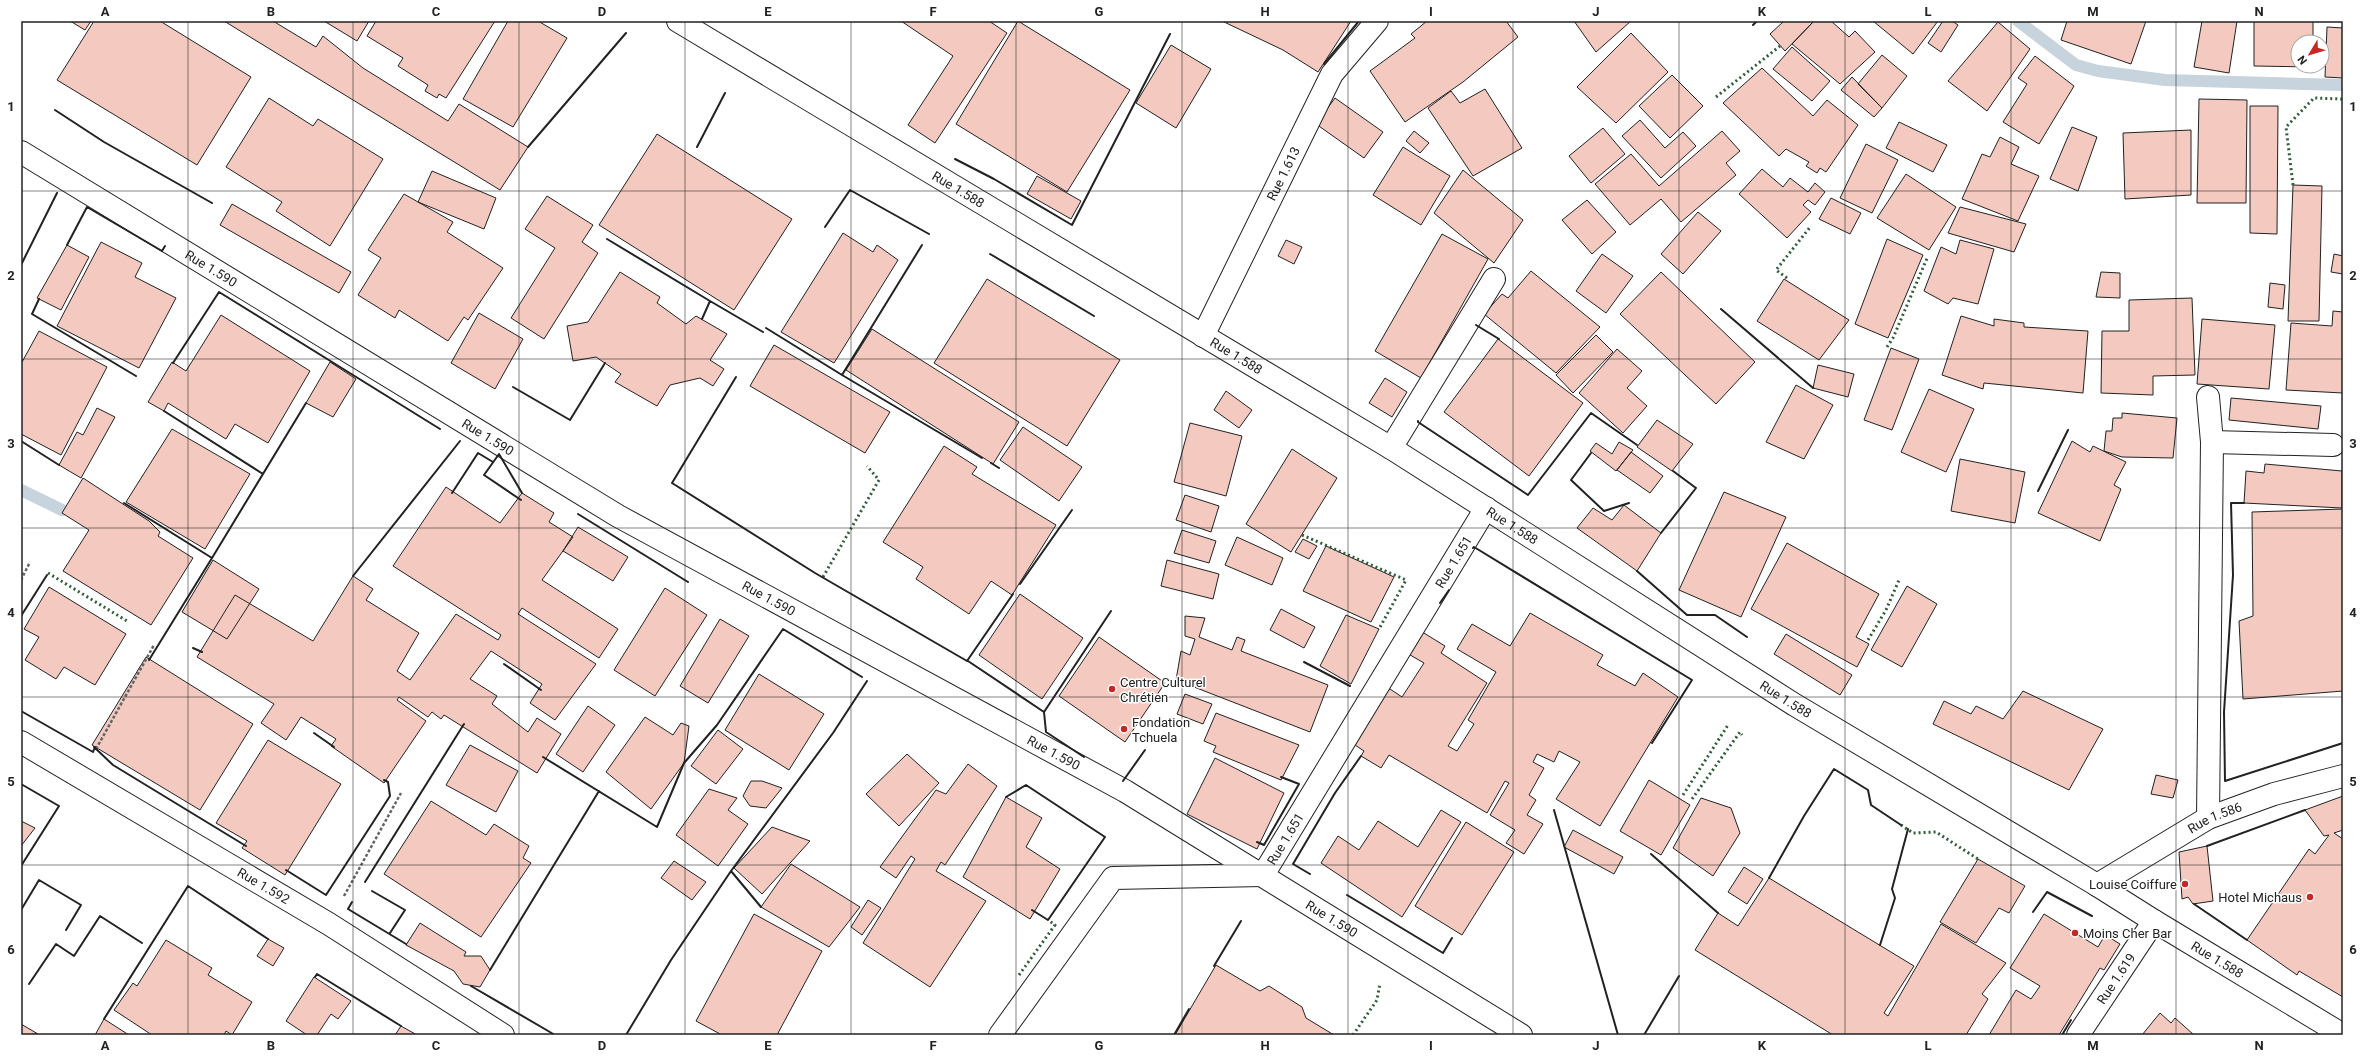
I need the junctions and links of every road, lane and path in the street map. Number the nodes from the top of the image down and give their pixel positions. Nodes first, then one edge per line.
1 (678, 21) edge
2 (1377, 21) edge
3 (21, 152) edge
4 (1494, 279) dead end
5 (1203, 336) junction
6 (2208, 397) dead end
7 (2212, 442) junction
8 (2333, 445) dead end
9 (1391, 448) junction
10 (1486, 508) junction
11 (30, 562) dead end
12 (21, 580) edge
13 (154, 645) dead end
14 (21, 742) edge
15 (2343, 776) edge
16 (79, 778) junction
17 (401, 793) dead end
18 (2208, 818) junction
19 (1263, 875) junction
20 (2097, 885) junction
21 (2154, 921) junction
22 (329, 924) junction
23 (503, 1035) edge
24 (1000, 1035) edge
25 (1521, 1035) edge
26 (2078, 1035) edge
27 (2343, 1035) edge

1 - 5 street, Rue 1.588
2 - 5 street, Rue 1.613
3 - 19 street, Rue 1.590
4 - 9 street
5 - 9 street, Rue 1.588
6 - 7 street
7 - 8 street
7 - 18 street
9 - 10 street, Rue 1.588
10 - 19 street, Rue 1.651
10 - 20 street, Rue 1.588
11 - 12 path
13 - 16 path
14 - 16 street, Rue 1.592
15 - 18 street, Rue 1.586
16 - 22 street, Rue 1.592
17 - 22 path
18 - 20 street, Rue 1.586
19 - 24 street, Rue 1.651
19 - 25 street, Rue 1.590
20 - 21 street, Rue 1.588
21 - 26 street, Rue 1.619
21 - 27 street, Rue 1.588
22 - 23 street, Rue 1.592

